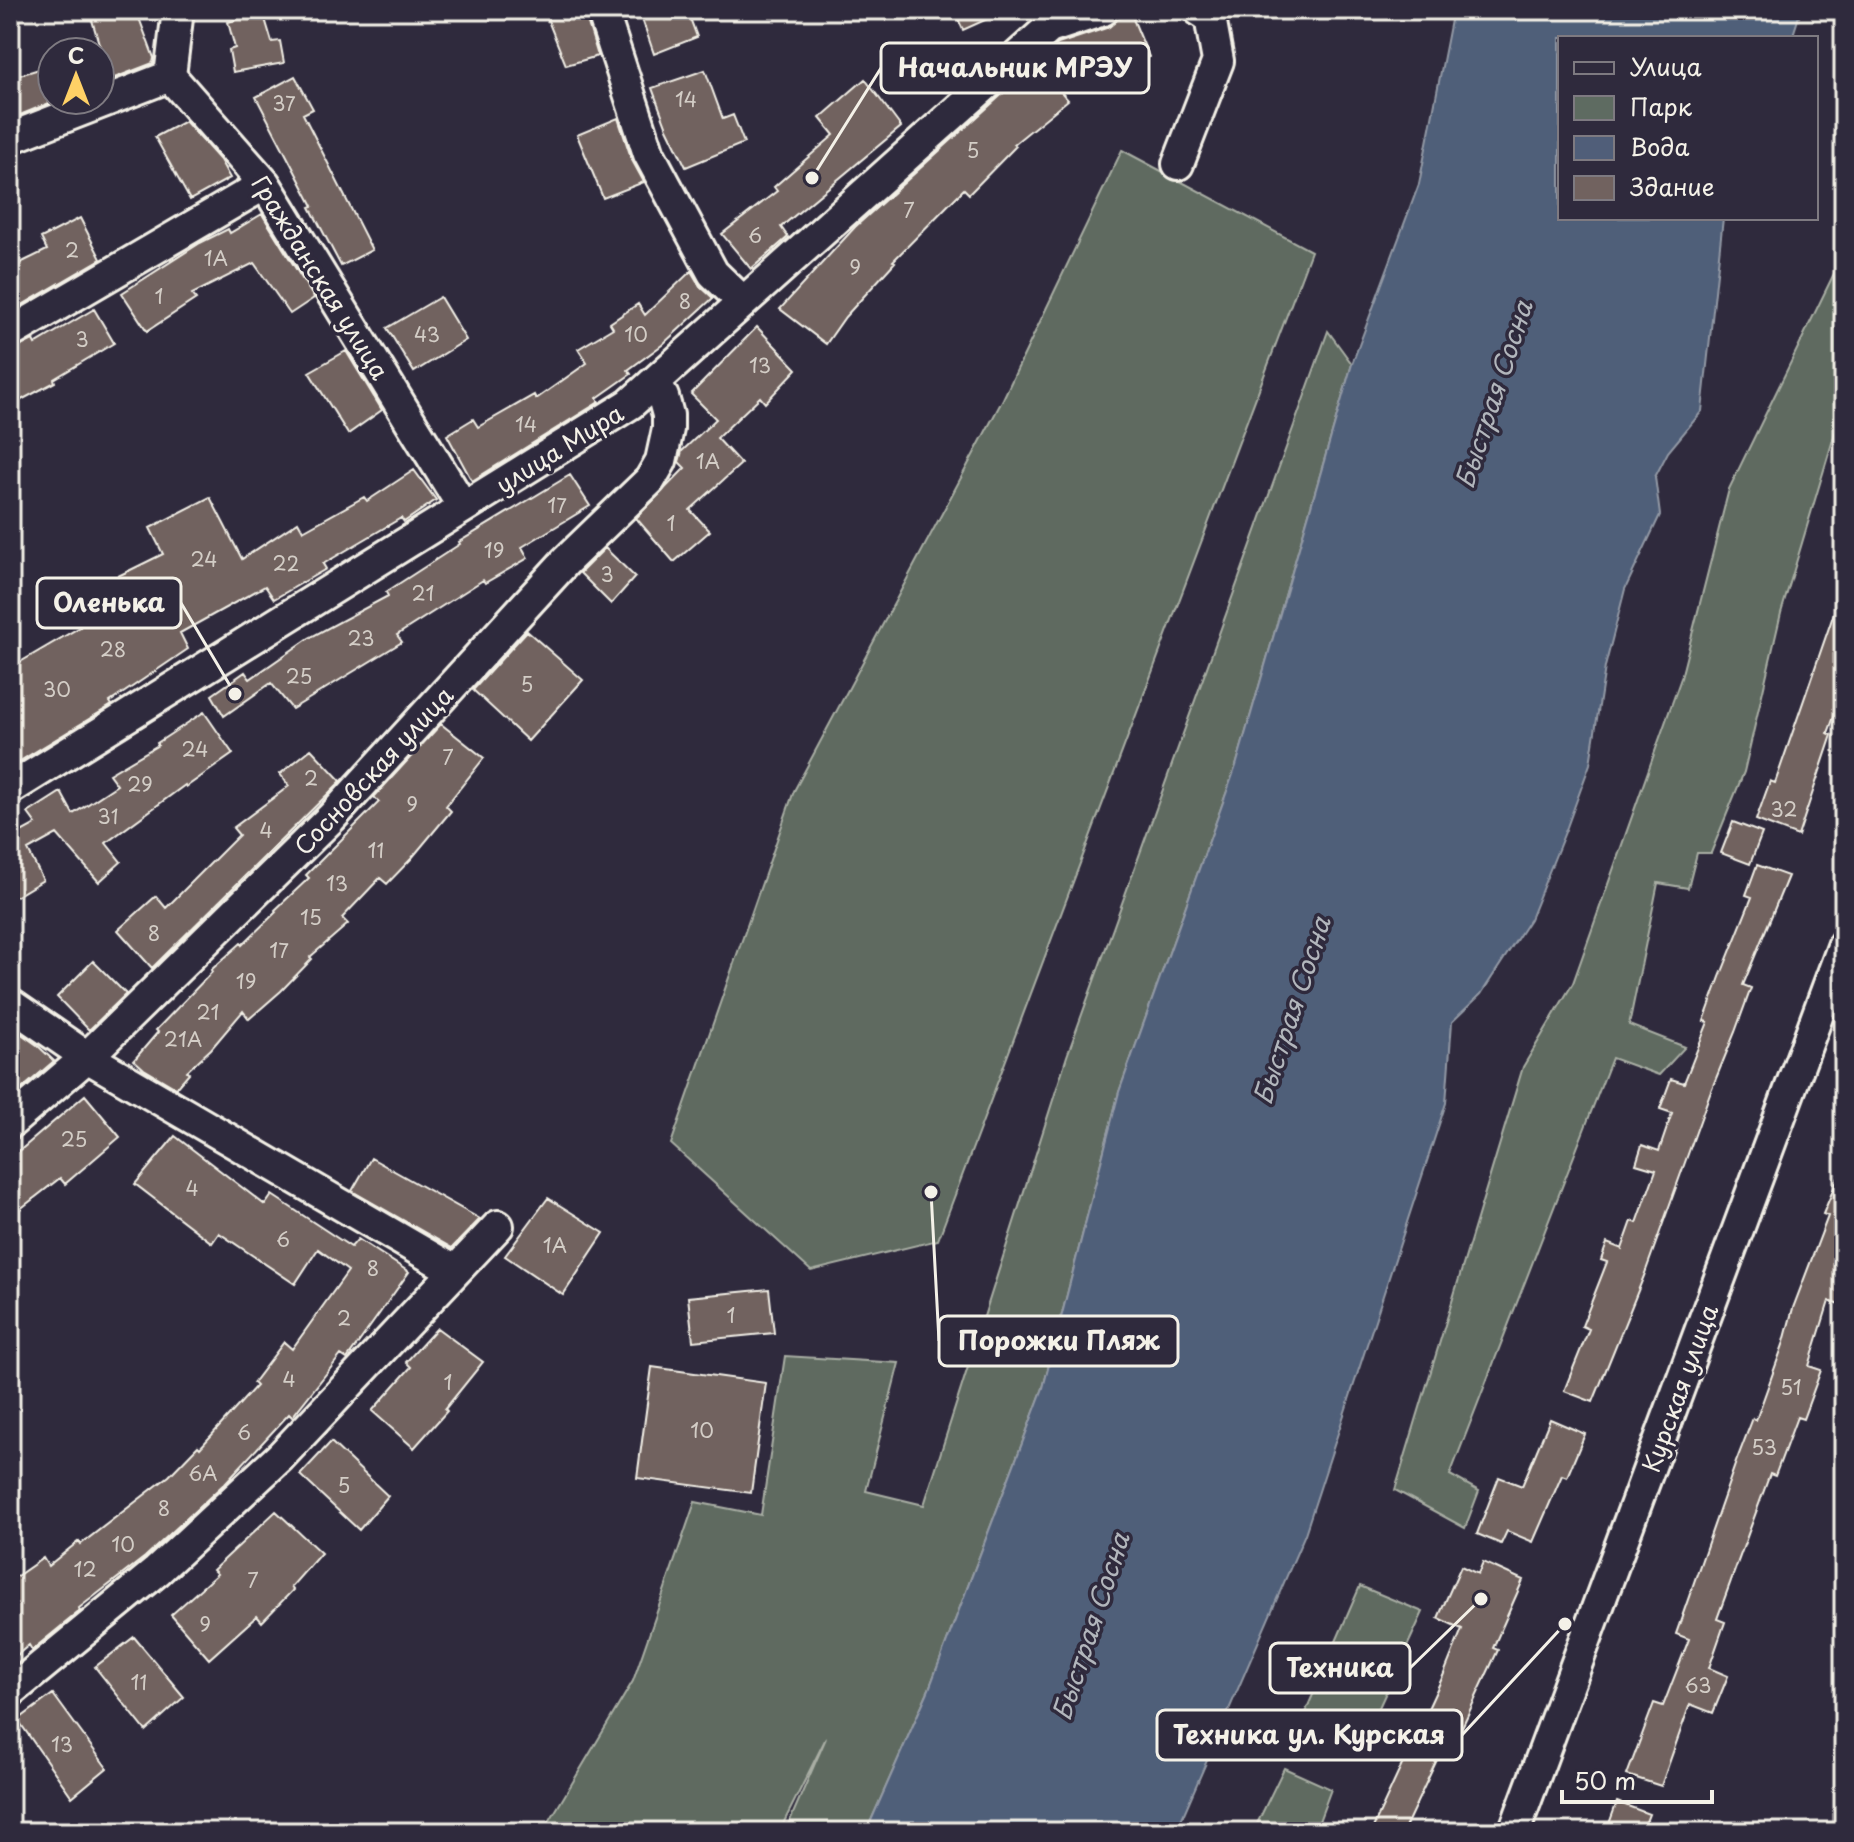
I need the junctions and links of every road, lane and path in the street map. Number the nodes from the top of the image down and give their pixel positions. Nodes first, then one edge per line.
1 (178, 10) edge
2 (602, 10) edge
3 (1103, 10) edge
4 (1199, 10) edge
5 (1045, 19) edge
6 (170, 76) junction
7 (10, 138) edge
8 (1178, 164) dead end
9 (265, 184) junction
10 (743, 302) junction
11 (10, 333) edge
12 (652, 384) junction
13 (463, 507) junction
14 (10, 789) edge
15 (1844, 944) edge
16 (10, 1004) edge
17 (87, 1057) junction
18 (10, 1123) edge
19 (498, 1226) dead end
20 (455, 1271) junction
21 (10, 1692) edge
22 (1514, 1832) edge

1 - 6 street
2 - 10 street
3 - 5 street
4 - 8 street
5 - 10 street, улица Мира
6 - 7 street
6 - 9 street, Гражданская улица
9 - 11 street
9 - 13 street, Гражданская улица
10 - 12 street, улица Мира
12 - 13 street, улица Мира
12 - 17 street, Сосновская улица
13 - 14 street, улица Мира
15 - 22 street, Курская улица
16 - 17 street
17 - 18 street, Сосновская улица
17 - 20 street
19 - 20 street
20 - 21 street

